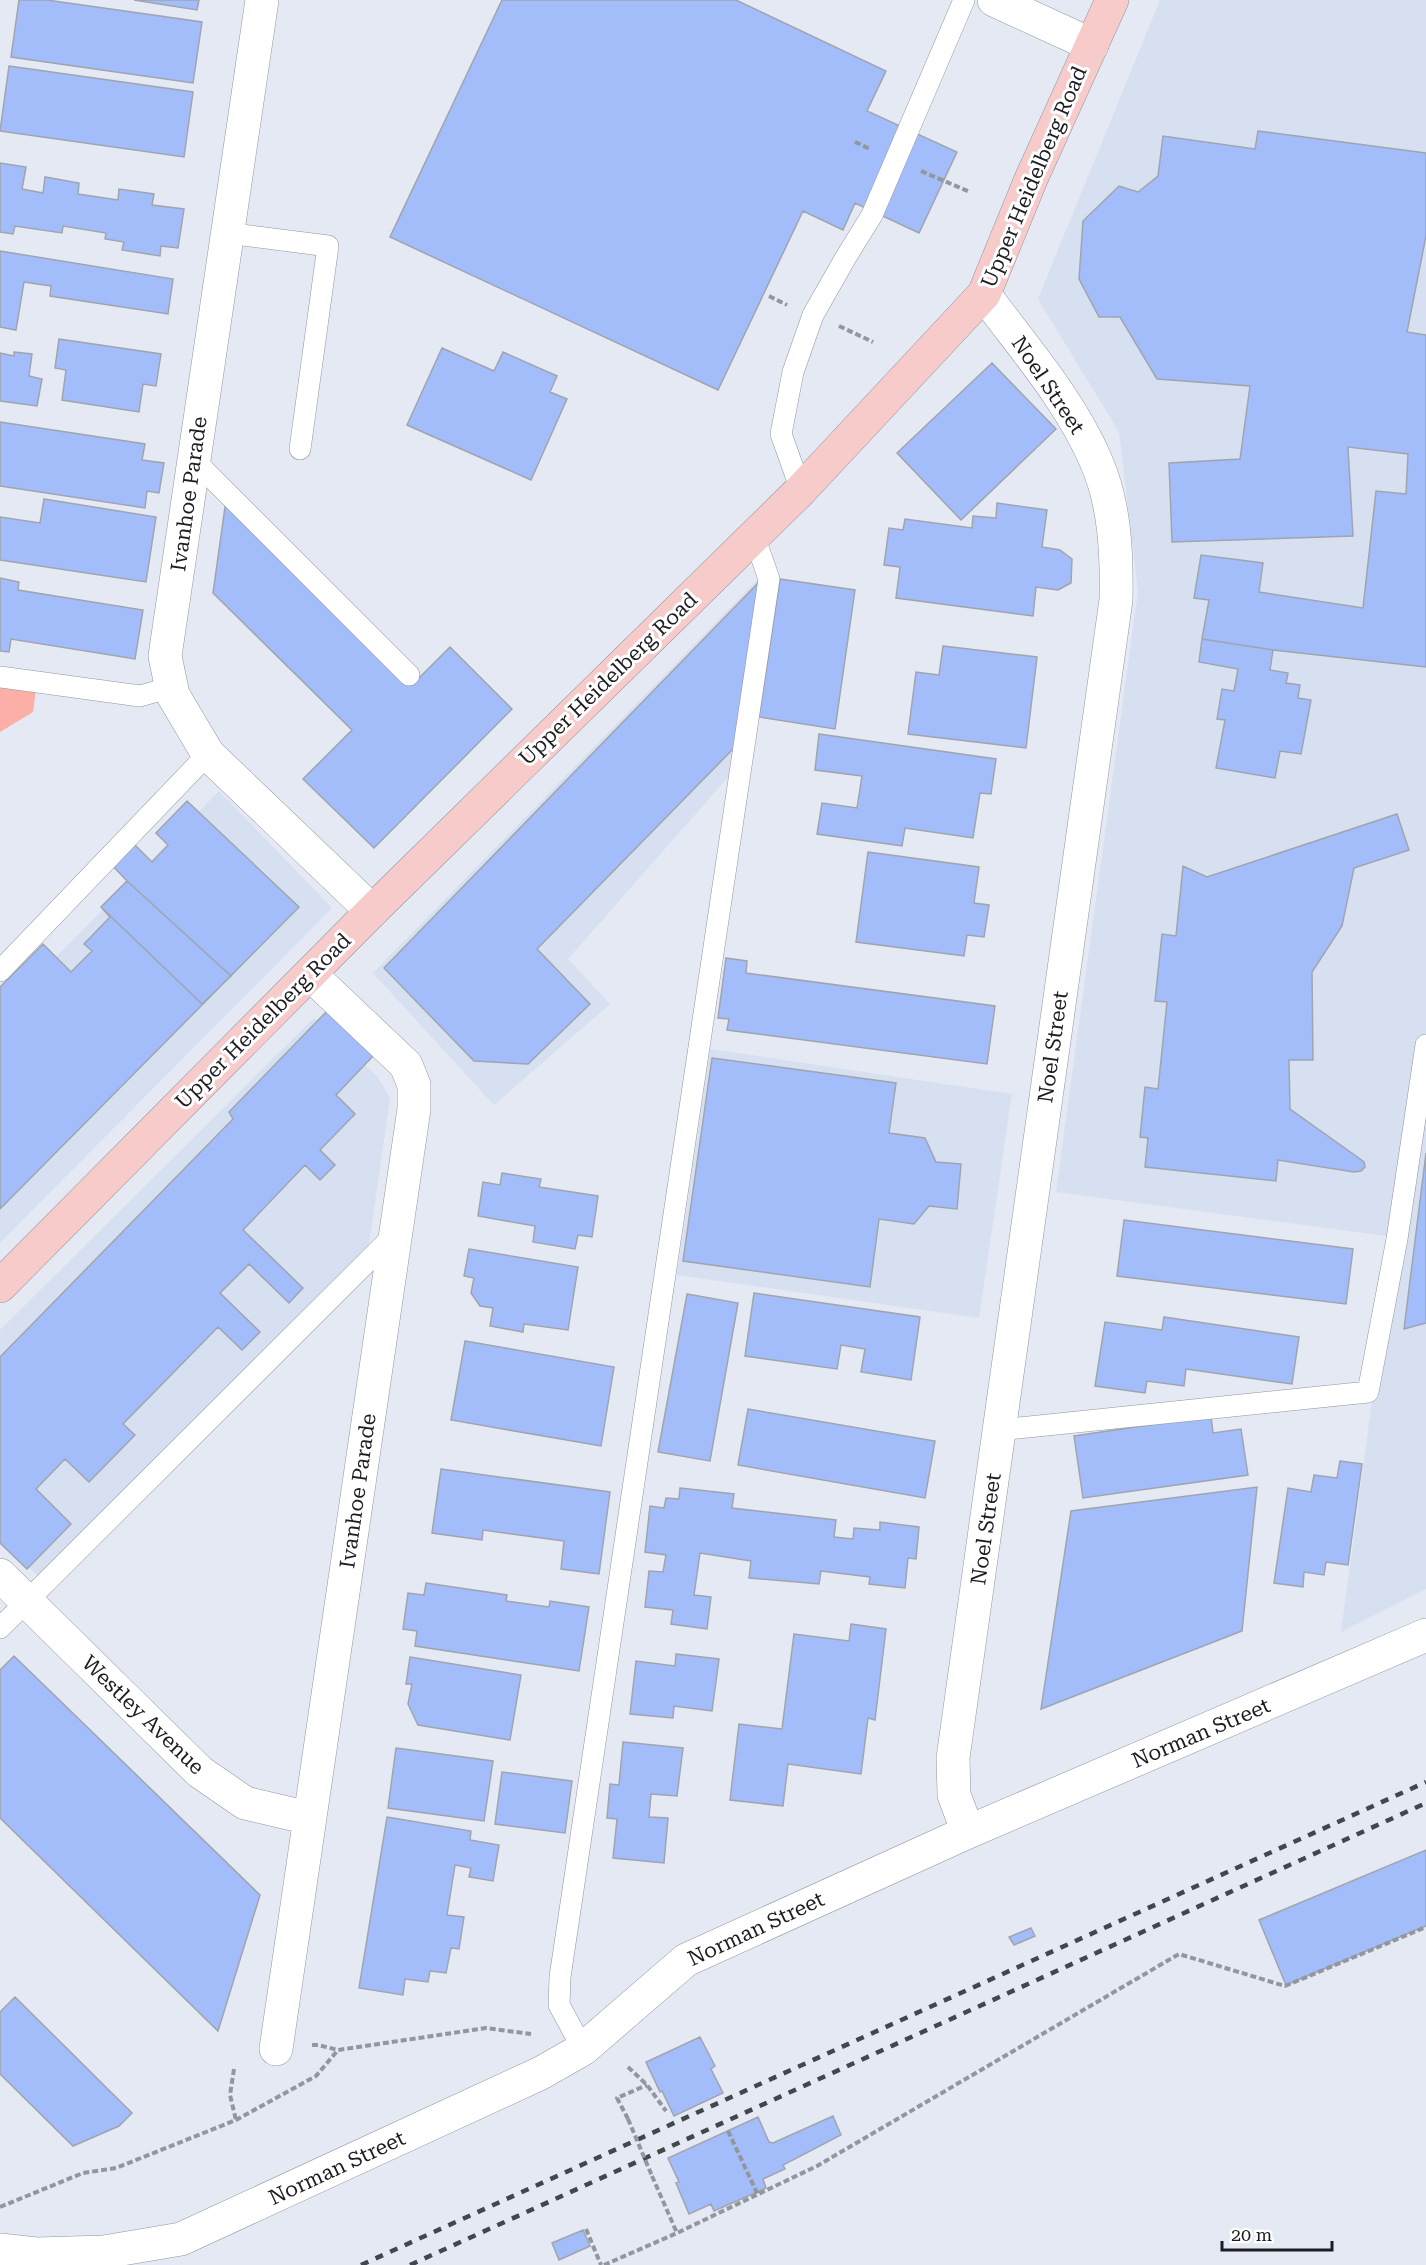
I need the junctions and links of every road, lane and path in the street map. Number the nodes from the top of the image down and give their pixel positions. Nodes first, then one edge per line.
1 (262, 0) edge
2 (964, 0) edge
3 (994, 0) edge
4 (1112, 0) edge
5 (1092, 45) junction
6 (227, 233) junction
7 (984, 294) junction
8 (300, 449) dead end
9 (194, 460) junction
10 (801, 489) junction
11 (754, 536) junction
12 (409, 675) dead end
13 (0, 677) edge
14 (172, 687) junction
15 (208, 754) junction
16 (372, 911) junction
17 (0, 971) edge
18 (310, 974) junction
19 (1426, 1045) edge
20 (396, 1233) junction
21 (0, 1286) edge
22 (999, 1430) junction
23 (0, 1575) edge
24 (27, 1602) junction
25 (0, 1628) edge
26 (1426, 1635) edge
27 (309, 1818) junction
28 (968, 1832) junction
29 (1426, 1927) edge
30 (531, 2034) dead end
31 (276, 2049) joint
32 (583, 2049) junction
33 (338, 2050) junction
34 (628, 2067) dead end
35 (234, 2069) dead end
36 (647, 2085) junction
37 (666, 2111) dead end
38 (236, 2120) junction
39 (728, 2131) dead end
40 (758, 2195) junction
41 (0, 2207) edge
42 (586, 2229) dead end
43 (677, 2233) junction
44 (0, 2250) edge
45 (603, 2265) edge

1 - 6 street, Ivanhoe Parade
2 - 10 lane
3 - 5 street
4 - 5 main road, Upper Heidelberg Road
5 - 7 main road, Upper Heidelberg Road
6 - 8 lane
6 - 9 street, Ivanhoe Parade
7 - 10 main road, Upper Heidelberg Road
7 - 22 street, Noel Street
9 - 12 lane
9 - 14 street, Ivanhoe Parade
10 - 11 main road, Upper Heidelberg Road
11 - 16 main road, Upper Heidelberg Road
11 - 32 lane
13 - 14 lane
14 - 15 street, Ivanhoe Parade
15 - 16 street, Ivanhoe Parade
15 - 17 lane
16 - 18 main road, Upper Heidelberg Road
18 - 20 street, Ivanhoe Parade
18 - 21 main road, Upper Heidelberg Road
19 - 22 lane
20 - 24 lane
20 - 27 street, Ivanhoe Parade
22 - 28 street, Noel Street
23 - 24 street, Westley Avenue
24 - 25 lane
24 - 27 street, Westley Avenue
26 - 28 street, Norman Street
27 - 31 street, Ivanhoe Parade
28 - 32 street, Norman Street
29 - 40 path
30 - 33 path
31 - 33 path
32 - 44 street, Norman Street
33 - 38 path
34 - 36 path
35 - 38 path
36 - 37 path
36 - 43 path, bridge
38 - 41 path
39 - 40 path
40 - 43 path
42 - 45 path
43 - 45 path

